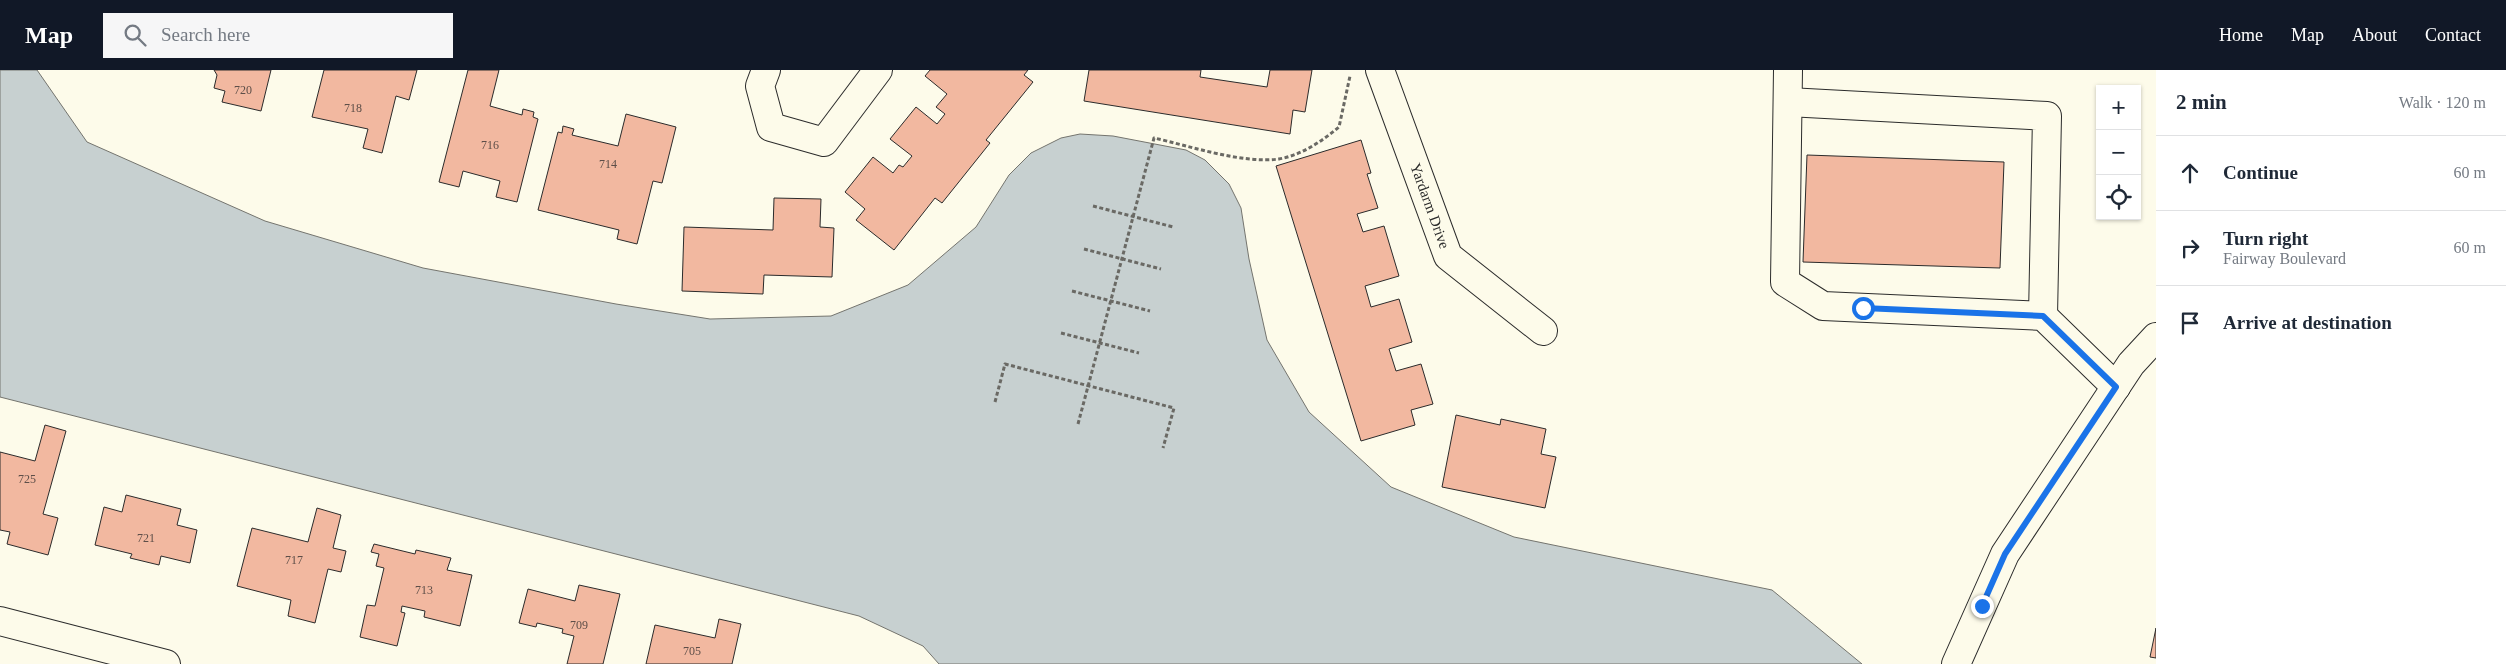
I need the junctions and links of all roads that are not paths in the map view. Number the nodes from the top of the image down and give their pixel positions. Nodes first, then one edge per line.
1 (766, 70) edge
2 (878, 70) edge
3 (1380, 70) edge
4 (1788, 70) edge
5 (1788, 102) junction
6 (2043, 316) junction
7 (1543, 332) dead end
8 (2156, 337) edge
9 (2116, 387) junction
10 (0, 621) edge
11 (1957, 661) edge
12 (166, 664) edge

1 - 2 street
3 - 7 street, Yardarm Drive
4 - 5 street
5 - 6 street
5 - 6 street
6 - 9 street
8 - 9 street
9 - 11 street
10 - 12 street

